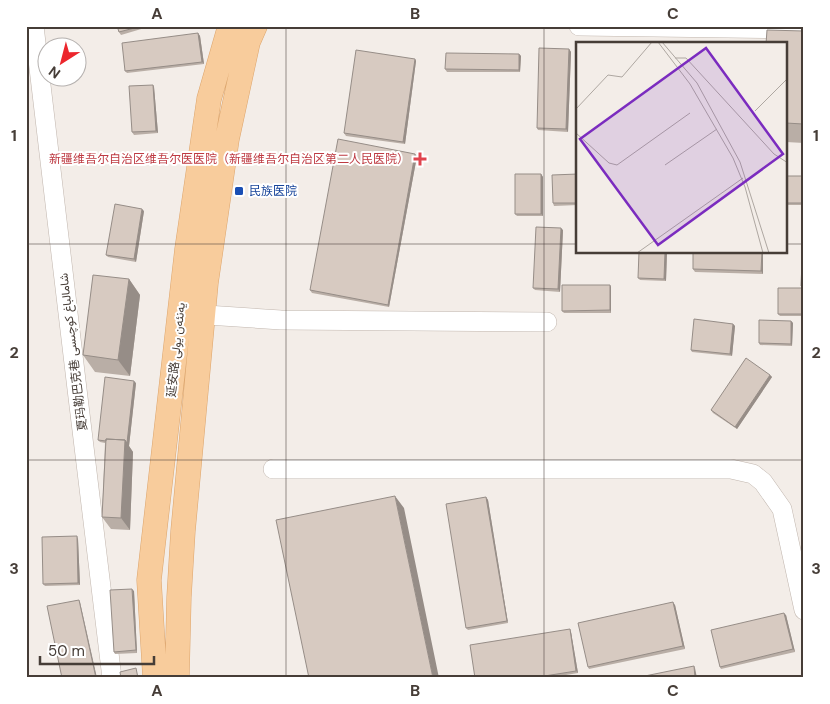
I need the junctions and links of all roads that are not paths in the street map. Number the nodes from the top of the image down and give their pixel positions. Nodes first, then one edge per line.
1 (34, 26) edge
2 (230, 26) edge
3 (255, 26) edge
4 (579, 26) edge
5 (804, 29) edge
6 (191, 314) junction
7 (547, 322) dead end
8 (273, 469) dead end
9 (804, 610) edge
10 (112, 678) edge
11 (155, 678) edge
12 (177, 678) edge

1 - 10 street, 夏玛勒巴克巷 شامالباغ كوچىسى
2 - 6 main road, 延安路 يەنئەن يولى
3 - 6 main road, 延安路 يەنئەن يولى
4 - 5 street
6 - 7 street
6 - 11 main road, 延安路 يەنئەن يولى
6 - 12 main road, 延安路 يەنئەن يولى
8 - 9 street

